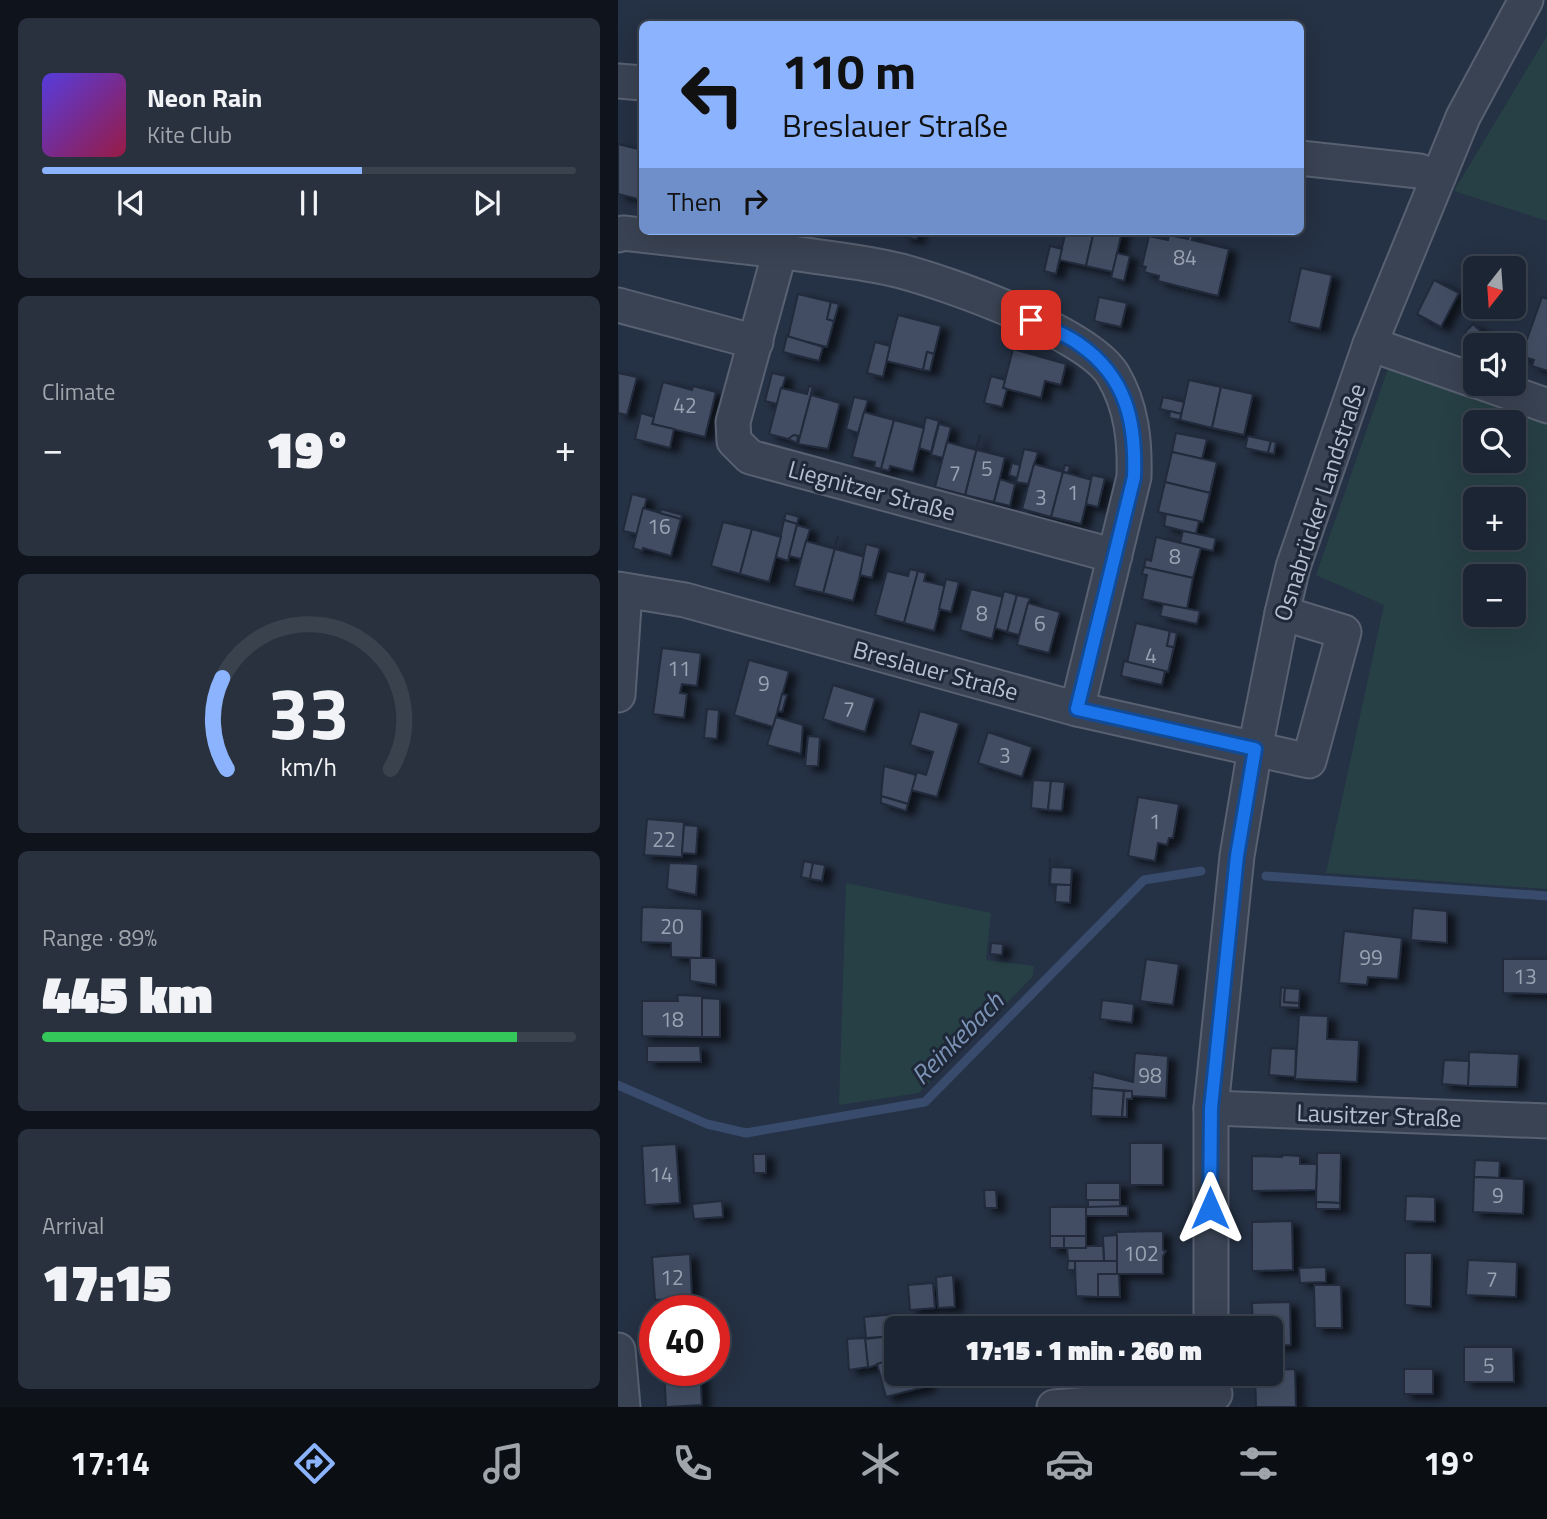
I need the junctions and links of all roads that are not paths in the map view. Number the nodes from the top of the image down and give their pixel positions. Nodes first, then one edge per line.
1 (1526, 0) edge
2 (618, 81) edge
3 (639, 83) edge
4 (1304, 158) edge
5 (1438, 177) junction
6 (618, 235) edge
7 (639, 235) edge
8 (640, 235) edge
9 (780, 251) junction
10 (618, 305) edge
11 (756, 342) junction
12 (1370, 344) junction
13 (1463, 376) edge
14 (1519, 396) edge
15 (1547, 406) edge
16 (1115, 556) junction
17 (622, 590) edge
18 (1282, 613) junction
19 (618, 695) edge
20 (1077, 709) junction
21 (1255, 749) junction
22 (1211, 1108) junction
23 (1547, 1121) edge
24 (1211, 1316) edge
25 (618, 1350) edge
26 (1215, 1392) edge
27 (623, 1407) edge
28 (1054, 1407) edge

1 - 5 street, Osnabrücker Landstraße
2 - 3 street
4 - 5 street
5 - 12 street, Osnabrücker Landstraße
6 - 7 street
8 - 9 street
9 - 11 street, Liegnitzer Straße
9 - 16 street
10 - 11 street
11 - 16 street, Liegnitzer Straße
12 - 13 street
12 - 18 street, Osnabrücker Landstraße
14 - 15 street
16 - 20 street
17 - 19 street
17 - 20 street, Breslauer Straße
18 - 21 street, Osnabrücker Landstraße
18 - 21 street, Breslauer Straße
20 - 21 street, Breslauer Straße
21 - 22 street, Osnabrücker Landstraße
22 - 23 street, Lausitzer Straße
22 - 24 street, Osnabrücker Landstraße
25 - 27 street
26 - 28 street

